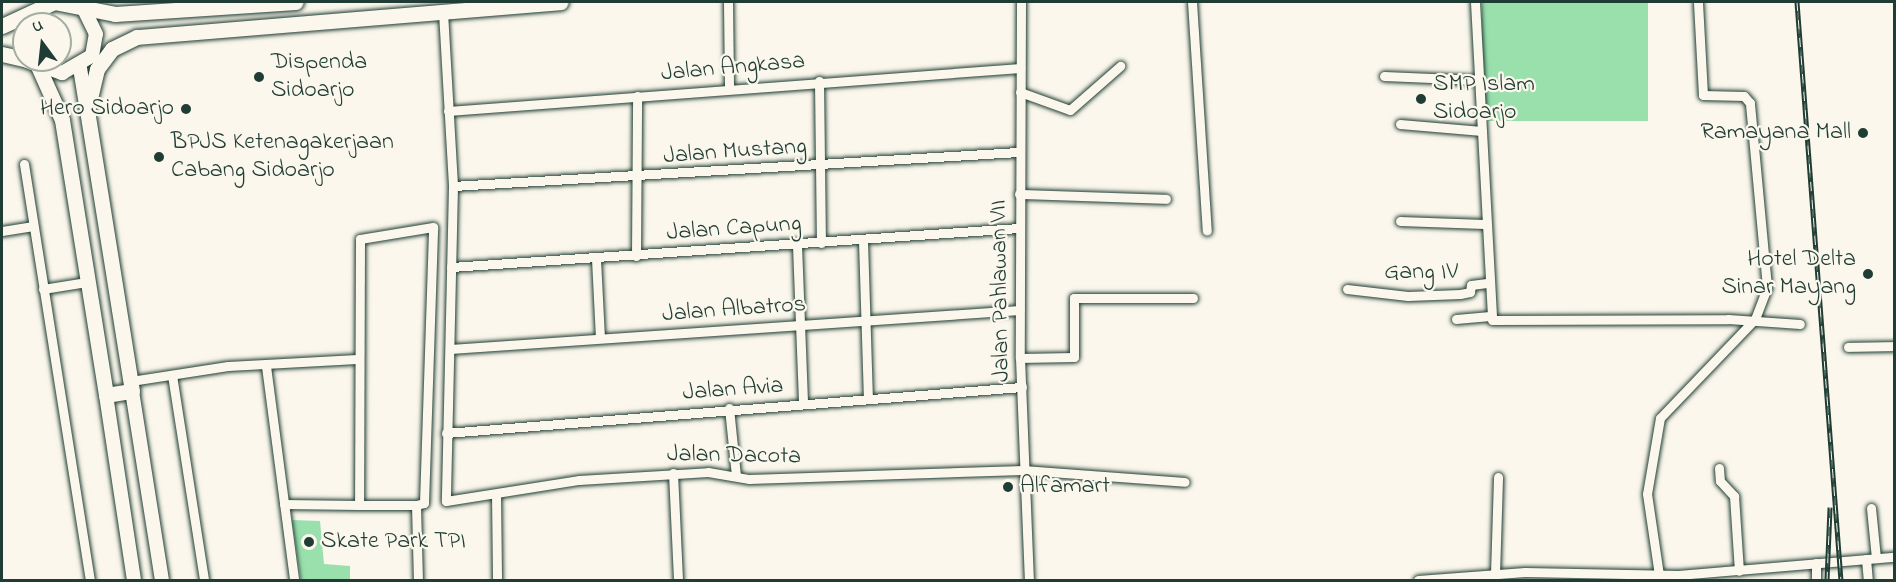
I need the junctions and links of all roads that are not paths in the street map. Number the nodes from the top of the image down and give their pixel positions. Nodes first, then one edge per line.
1 (296, 2) edge
2 (561, 2) edge
3 (728, 2) edge
4 (1021, 2) edge
5 (1192, 2) edge
6 (1475, 2) edge
7 (1698, 2) edge
8 (83, 6) edge
9 (37, 12) edge
10 (443, 12) junction
11 (1120, 66) dead end
12 (80, 68) junction
13 (1020, 68) junction
14 (72, 70) edge
15 (35, 72) edge
16 (1384, 76) dead end
17 (1479, 80) junction
18 (819, 81) junction
19 (729, 86) junction
20 (1020, 92) junction
21 (637, 96) junction
22 (87, 111) junction
23 (448, 111) junction
24 (1400, 124) dead end
25 (1482, 131) junction
26 (1019, 152) junction
27 (24, 164) dead end
28 (820, 165) junction
29 (634, 179) junction
30 (453, 186) junction
31 (1019, 194) junction
32 (1166, 199) dead end
33 (1400, 221) dead end
34 (32, 223) junction
35 (1484, 224) junction
36 (2, 225) edge
37 (1019, 228) junction
38 (2, 231) edge
39 (1207, 231) dead end
40 (863, 241) junction
41 (821, 243) junction
42 (797, 245) junction
43 (636, 256) junction
44 (596, 259) junction
45 (451, 267) junction
46 (86, 282) junction
47 (1487, 283) junction
48 (43, 289) junction
49 (1347, 289) dead end
50 (1193, 298) dead end
51 (1020, 310) junction
52 (1491, 318) junction
53 (1456, 319) dead end
54 (1759, 319) junction
55 (865, 320) junction
56 (1800, 324) dead end
57 (799, 326) junction
58 (600, 338) junction
59 (1894, 346) edge
60 (1848, 347) dead end
61 (450, 349) junction
62 (1020, 358) junction
63 (357, 359) junction
64 (266, 366) junction
65 (172, 375) junction
66 (131, 386) junction
67 (1022, 387) junction
68 (106, 395) junction
69 (868, 399) junction
70 (803, 404) junction
71 (729, 408) junction
72 (446, 433) junction
73 (1719, 468) dead end
74 (1023, 470) junction
75 (673, 473) junction
76 (736, 476) junction
77 (1498, 477) dead end
78 (1185, 482) dead end
79 (496, 494) junction
80 (284, 504) junction
81 (359, 505) junction
82 (416, 505) junction
83 (1871, 508) dead end
84 (1894, 557) edge
85 (1871, 558) junction
86 (1816, 563) junction
87 (1739, 571) junction
88 (1495, 574) junction
89 (1659, 574) junction
90 (1525, 576) edge
91 (90, 580) edge
92 (134, 580) edge
93 (162, 580) edge
94 (204, 580) edge
95 (294, 580) edge
96 (418, 580) edge
97 (497, 580) edge
98 (678, 580) edge
99 (1029, 580) edge
100 (1418, 580) edge
101 (1816, 580) edge
102 (1868, 580) edge

1 - 8 main road
2 - 10 main road
3 - 19 street
4 - 13 street, Jalan Pahlawan VII
5 - 39 street
6 - 17 street
7 - 54 street
8 - 9 main road
8 - 12 main road
10 - 22 main road
10 - 23 street
11 - 20 street
12 - 14 main road
12 - 22 main road
13 - 18 street, Jalan Angkasa
13 - 20 street, Jalan Pahlawan VII
15 - 46 main road
16 - 17 street
17 - 25 street
18 - 19 street, Jalan Angkasa
18 - 28 street
19 - 21 street, Jalan Angkasa
20 - 26 street, Jalan Pahlawan VII
21 - 23 street, Jalan Angkasa
21 - 29 street
22 - 66 main road
23 - 30 street
24 - 25 street
25 - 35 street
26 - 28 street, Jalan Mustang
26 - 31 street, Jalan Pahlawan VII
27 - 34 street
28 - 29 street, Jalan Mustang
28 - 41 street
29 - 30 street, Jalan Mustang
29 - 43 street
30 - 45 street
31 - 32 street
31 - 37 street, Jalan Pahlawan VII
33 - 35 street
34 - 36 street
34 - 38 street
34 - 48 street
35 - 47 street
37 - 40 street, Jalan Capung
37 - 51 street, Jalan Pahlawan VII
40 - 41 street, Jalan Capung
40 - 55 street
41 - 42 street, Jalan Capung
42 - 43 street, Jalan Capung
42 - 57 street
43 - 44 street, Jalan Capung
44 - 45 street, Jalan Capung
44 - 58 street
45 - 61 street
46 - 48 street
46 - 68 main road
47 - 49 street, Gang IV
47 - 52 street
48 - 91 street
50 - 62 street
51 - 55 street, Jalan Albatros
51 - 62 street, Jalan Pahlawan VII
52 - 53 street
52 - 54 street
54 - 56 street
54 - 89 street
55 - 57 street, Jalan Albatros
55 - 69 street
57 - 58 street, Jalan Albatros
57 - 70 street
58 - 61 street, Jalan Albatros
59 - 60 street
61 - 72 street
62 - 67 street, Jalan Pahlawan VII
63 - 64 street
63 - 81 street
63 - 82 street
64 - 65 street
64 - 80 street
65 - 66 street
65 - 94 street
66 - 68 main road
66 - 93 main road
67 - 69 street, Jalan Avia
67 - 74 street, Jalan Pahlawan VII
68 - 92 main road
69 - 70 street, Jalan Avia
70 - 71 street, Jalan Avia
71 - 72 street, Jalan Avia
71 - 76 street
72 - 79 street, Jalan Dacota
73 - 87 street
74 - 76 street, Jalan Dacota
74 - 78 street, Jalan Dacota
74 - 99 street, Jalan Pahlawan VII
75 - 76 street, Jalan Dacota
75 - 79 street, Jalan Dacota
75 - 98 street
77 - 88 street
79 - 97 street
80 - 81 street
80 - 95 street
81 - 82 street
82 - 96 street
83 - 85 street
84 - 85 street
85 - 86 street
85 - 102 street
86 - 87 street
86 - 101 street
87 - 89 street
88 - 90 street
88 - 100 street
89 - 90 street

